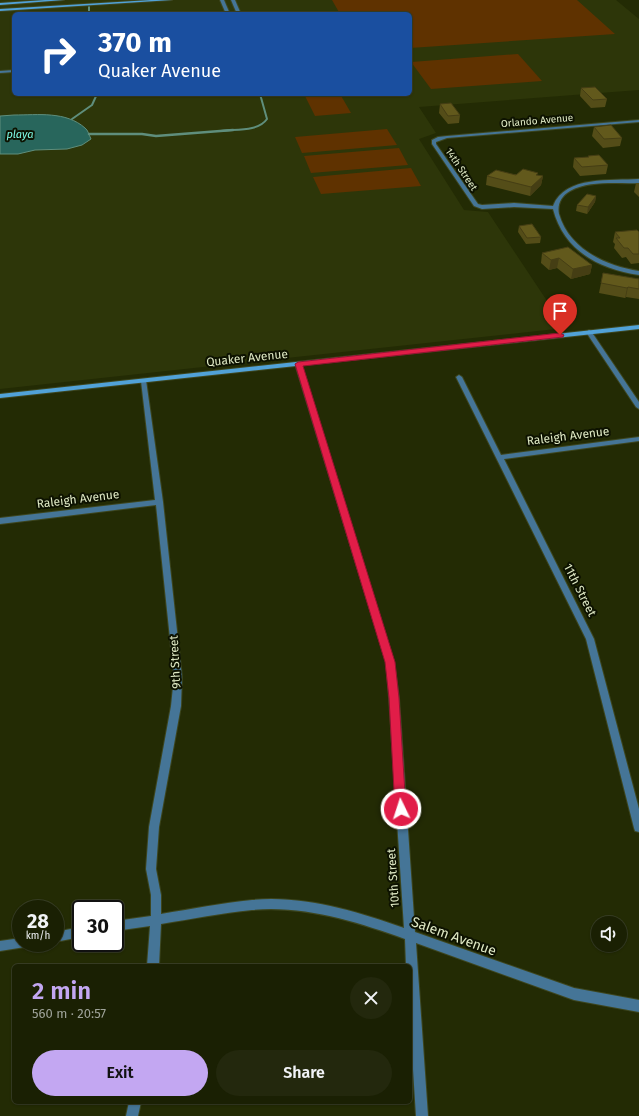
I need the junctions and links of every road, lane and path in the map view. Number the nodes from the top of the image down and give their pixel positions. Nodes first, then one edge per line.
1 (62, 0) edge
2 (170, 0) edge
3 (222, 0) edge
4 (233, 0) edge
5 (0, 4) edge
6 (0, 10) edge
7 (227, 12) edge
8 (238, 12) edge
9 (12, 71) edge
10 (0, 72) edge
11 (639, 121) edge
12 (436, 139) joint
13 (639, 181) edge
14 (555, 208) junction
15 (639, 273) edge
16 (639, 327) edge
17 (589, 332) junction
18 (298, 364) junction
19 (459, 377) dead end
20 (144, 381) junction
21 (0, 396) edge
22 (639, 407) edge
23 (639, 440) edge
24 (500, 457) junction
25 (159, 502) junction
26 (0, 521) edge
27 (639, 828) edge
28 (156, 919) junction
29 (124, 924) edge
30 (409, 936) junction
31 (12, 944) edge
32 (0, 946) edge
33 (153, 964) edge
34 (411, 964) edge
35 (412, 978) edge
36 (639, 1006) edge
37 (135, 1104) edge
38 (132, 1116) edge
39 (422, 1116) edge

1 - 5 main road
2 - 6 main road
3 - 7 street
4 - 8 street
9 - 10 street
11 - 12 street, Orlando Avenue
12 - 14 street, 14th Street
13 - 14 street
14 - 15 street
16 - 17 main road, Quaker Avenue
17 - 18 main road, Quaker Avenue
17 - 22 street
18 - 20 main road, Quaker Avenue
18 - 30 street, 10th Street
19 - 24 street, 11th Street
20 - 21 main road, Quaker Avenue
20 - 25 street, 9th Street
23 - 24 street, Raleigh Avenue
24 - 27 street, 11th Street
25 - 26 street, Raleigh Avenue
25 - 28 street, 9th Street
28 - 29 street, Salem Avenue
28 - 30 street, Salem Avenue
28 - 33 street, 9th Street
30 - 34 street, 10th Street
30 - 36 street, Salem Avenue
31 - 32 street
35 - 39 street, 10th Street
37 - 38 street

